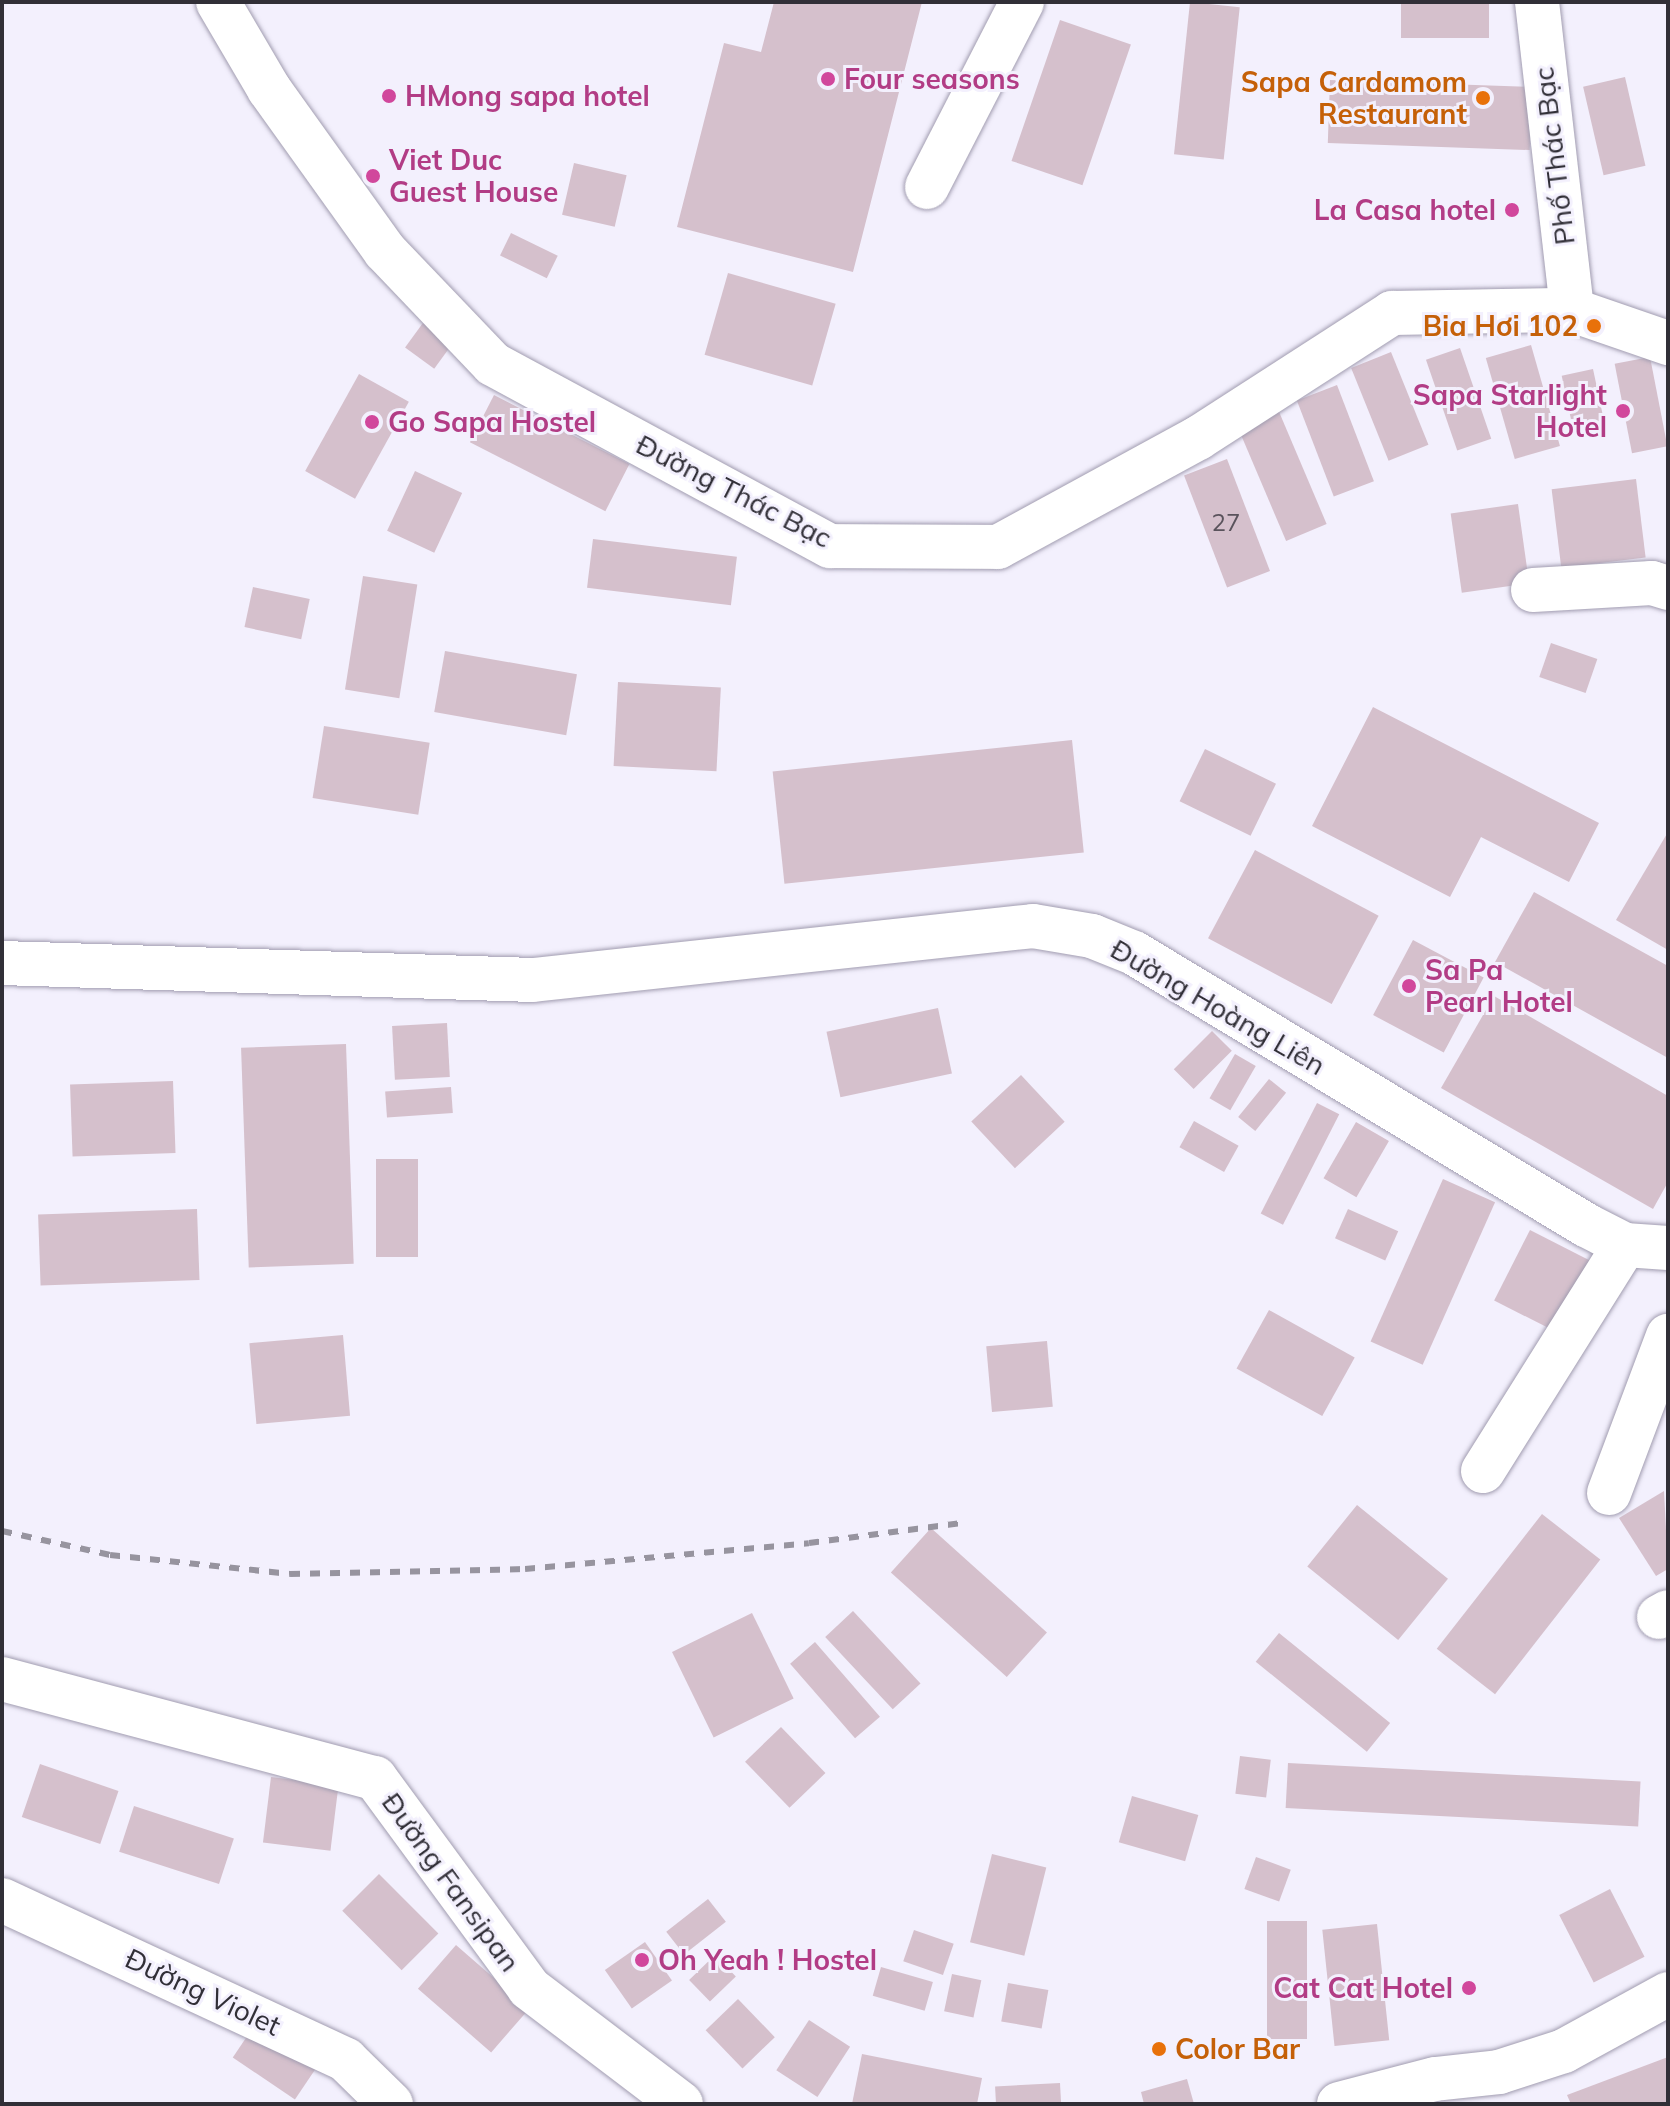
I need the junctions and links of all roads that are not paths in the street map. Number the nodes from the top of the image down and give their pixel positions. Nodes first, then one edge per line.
1 (218, 2) edge
2 (1022, 2) edge
3 (1537, 2) edge
4 (927, 187) dead end
5 (1572, 310) junction
6 (1668, 343) edge
7 (1668, 588) edge
8 (1533, 590) dead end
9 (2, 963) edge
10 (1625, 1245) junction
11 (1668, 1248) edge
12 (1668, 1336) edge
13 (1483, 1471) dead end
14 (1609, 1493) dead end
15 (2, 1679) edge
16 (2, 1900) edge
17 (1668, 1994) edge
18 (391, 2104) edge
19 (681, 2104) edge
20 (1339, 2104) edge

1 - 5 street, Đường Thác Bạc
2 - 4 street
3 - 5 street, Phố Thác Bạc
5 - 6 street, Đường Thác Bạc
7 - 8 street
9 - 10 street, Đường Hoàng Liên
10 - 11 street, Đường Hoàng Liên
10 - 13 street
12 - 14 street
15 - 19 street, Đường Fansipan
16 - 18 street, Đường Violet
17 - 20 street

